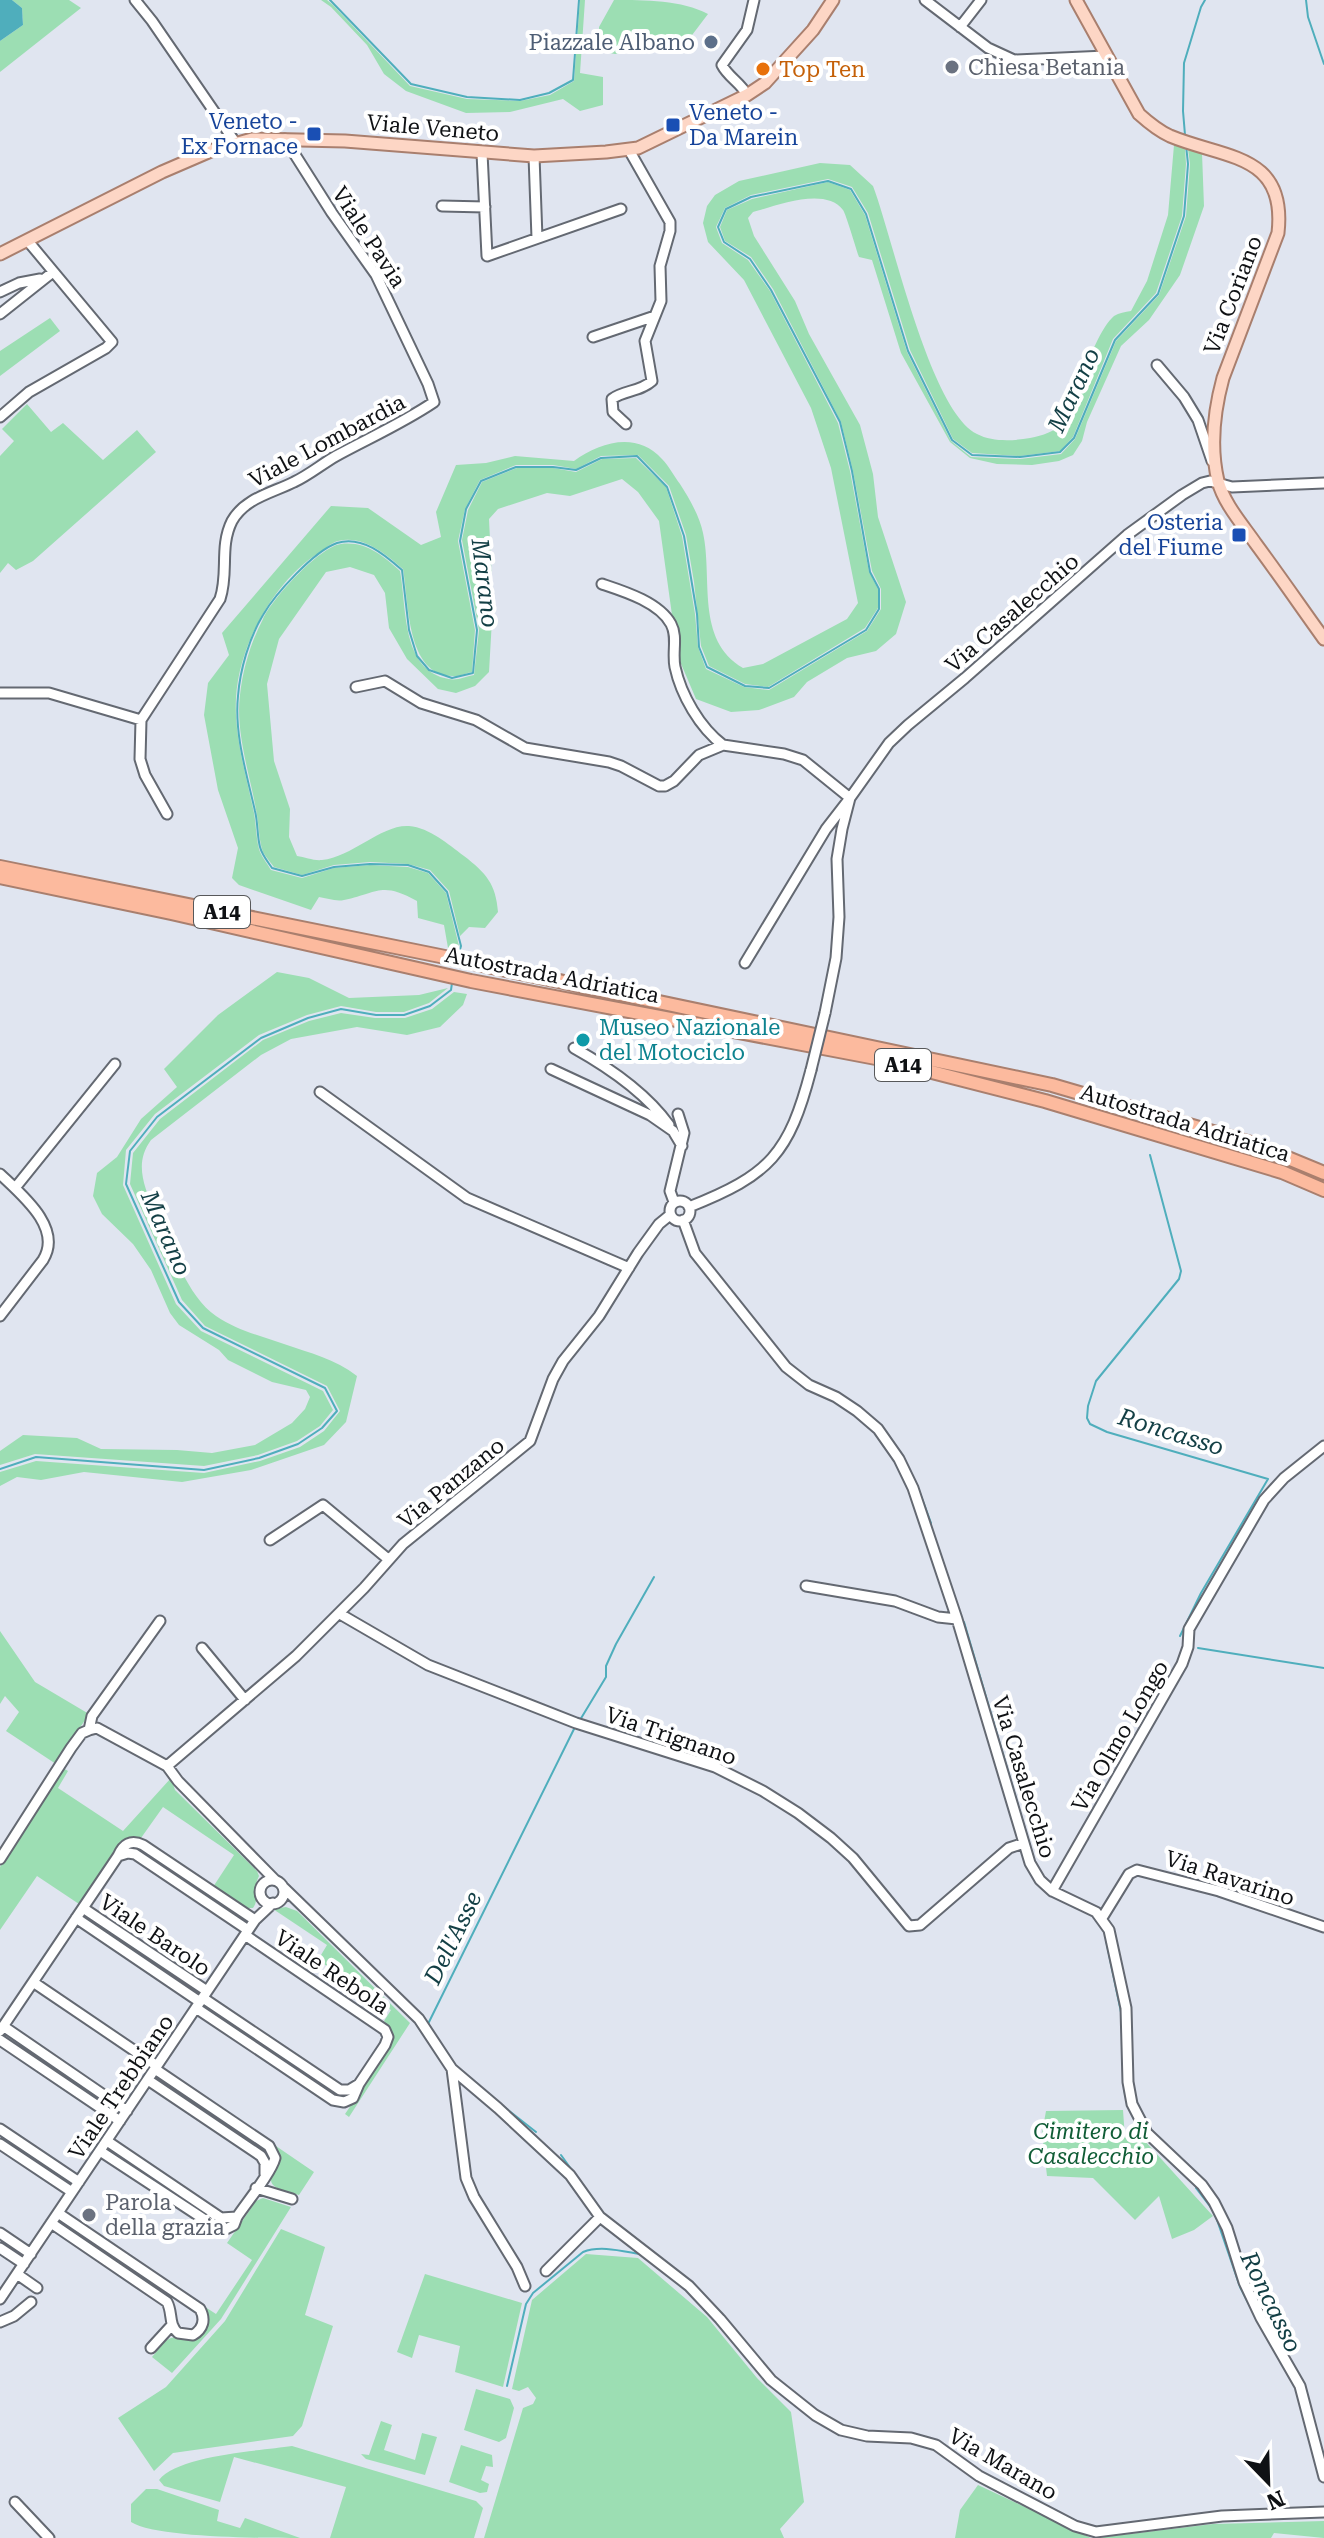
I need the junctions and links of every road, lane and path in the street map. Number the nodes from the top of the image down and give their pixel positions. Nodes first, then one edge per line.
1 (135, 0) edge
2 (754, 0) edge
3 (833, 0) edge
4 (925, 0) edge
5 (981, 0) edge
6 (1076, 0) edge
7 (960, 27) junction
8 (1106, 56) junction
9 (747, 95) junction
10 (285, 139) junction
11 (235, 142) junction
12 (629, 150) junction
13 (482, 153) junction
14 (534, 156) junction
15 (442, 206) dead end
16 (485, 207) junction
17 (621, 209) dead end
18 (537, 238) junction
19 (27, 240) junction
20 (0, 254) edge
21 (53, 272) junction
22 (41, 281) junction
23 (0, 292) edge
24 (0, 314) edge
25 (655, 316) junction
26 (593, 337) dead end
27 (1157, 365) dead end
28 (434, 402) joint
29 (0, 417) edge
30 (626, 424) dead end
31 (1218, 477) junction
32 (1324, 483) edge
33 (602, 584) dead end
34 (1324, 639) edge
35 (356, 687) dead end
36 (0, 693) edge
37 (141, 720) junction
38 (723, 745) junction
39 (850, 798) junction
40 (167, 814) dead end
41 (0, 867) edge
42 (0, 877) edge
43 (745, 963) dead end
44 (574, 1048) dead end
45 (115, 1064) dead end
46 (551, 1069) dead end
47 (320, 1092) dead end
48 (678, 1114) dead end
49 (673, 1131) junction
50 (682, 1146) junction
51 (1324, 1173) edge
52 (0, 1174) edge
53 (15, 1188) junction
54 (1324, 1190) edge
55 (674, 1202) junction
56 (689, 1207) junction
57 (670, 1215) junction
58 (683, 1220) junction
59 (629, 1268) junction
60 (0, 1316) edge
61 (1324, 1446) edge
62 (270, 1540) dead end
63 (388, 1559) junction
64 (806, 1586) dead end
65 (340, 1614) junction
66 (957, 1619) junction
67 (160, 1621) dead end
68 (202, 1648) dead end
69 (245, 1700) junction
70 (89, 1730) junction
71 (167, 1766) junction
72 (1024, 1843) junction
73 (118, 1856) junction
74 (0, 1859) edge
75 (257, 1861) junction
76 (279, 1884) junction
77 (262, 1891) junction
78 (1052, 1891) junction
79 (277, 1902) junction
80 (83, 1908) junction
81 (305, 1910) junction
82 (76, 1918) junction
83 (1102, 1918) junction
84 (255, 1920) junction
85 (1324, 1927) edge
86 (247, 1932) junction
87 (33, 1982) junction
88 (202, 2000) junction
89 (2, 2029) edge
90 (0, 2040) edge
91 (156, 2068) junction
92 (452, 2069) junction
93 (148, 2080) junction
94 (127, 2111) junction
95 (120, 2121) junction
96 (0, 2129) edge
97 (107, 2141) junction
98 (0, 2144) edge
99 (100, 2151) junction
100 (265, 2174) junction
101 (79, 2182) junction
102 (256, 2188) junction
103 (72, 2192) junction
104 (292, 2199) dead end
105 (58, 2213) junction
106 (237, 2217) junction
107 (600, 2217) junction
108 (51, 2223) junction
109 (0, 2233) edge
110 (0, 2248) edge
111 (31, 2254) junction
112 (24, 2264) junction
113 (546, 2271) dead end
114 (17, 2274) junction
115 (525, 2286) dead end
116 (37, 2288) dead end
117 (0, 2299) edge
118 (31, 2302) dead end
119 (0, 2322) edge
120 (172, 2325) junction
121 (151, 2348) dead end
122 (1324, 2477) edge
123 (15, 2502) dead end
124 (1324, 2512) edge
125 (49, 2538) edge

1 - 11 street
2 - 9 street
3 - 9 main road, Viale Veneto
4 - 7 street
5 - 7 street
6 - 8 main road, Via Coriano
7 - 8 street
8 - 31 main road, Via Coriano
9 - 12 main road, Viale Veneto
10 - 11 main road, Viale Veneto
10 - 13 main road, Viale Veneto
10 - 28 street, Viale Pavia
11 - 19 main road, Viale Veneto
12 - 14 main road, Viale Veneto
12 - 25 street
13 - 14 main road, Viale Veneto
13 - 16 street
14 - 18 street
15 - 16 street
16 - 18 street
17 - 18 street
19 - 20 main road, Viale Veneto
19 - 21 street
21 - 22 street
21 - 29 street
22 - 23 street
22 - 24 street
25 - 26 street
25 - 30 street
27 - 31 street, Via Coriano
28 - 37 street, Viale Lombardia
31 - 32 street
31 - 34 main road, Via Coriano
31 - 39 street, Via Casalecchio
33 - 38 street
35 - 38 street
36 - 37 street
37 - 40 street
38 - 39 street
39 - 43 street, Via Casalecchio
39 - 56 street, Via Casalecchio, bridge
41 - 51 highway, Autostrada Adriatica / A14
42 - 54 highway, Autostrada Adriatica / A14
44 - 49 street
45 - 53 street
46 - 49 street
47 - 59 street
48 - 50 street
49 - 50 street
50 - 55 street
52 - 53 street
53 - 60 street
55 - 56 street
55 - 57 street
56 - 58 street
57 - 58 street
57 - 59 street, Via Panzano
58 - 66 street, Via Casalecchio
59 - 63 street, Via Panzano
61 - 78 street, Via Olmo Longo
62 - 63 street, Via Panzano
63 - 65 street, Via Panzano
64 - 66 street
65 - 69 street, Via Panzano
65 - 72 street, Via Trignano
66 - 72 street, Via Casalecchio
67 - 70 street
68 - 69 street
69 - 71 street, Via Panzano
70 - 71 street
70 - 74 street
71 - 75 street
72 - 78 street, Via Casalecchio
73 - 80 street
73 - 84 street
73 - 86 street
75 - 76 street
75 - 77 street
76 - 77 street
76 - 79 street
76 - 81 street
77 - 79 street
77 - 84 street, Viale Trebbiano
78 - 83 street, Via Casalecchio
79 - 81 street
79 - 84 street, Viale Trebbiano
80 - 82 street
80 - 88 street, Viale Barolo
81 - 92 street
82 - 87 street
82 - 88 street, Viale Barolo
83 - 85 street, Via Ravarino
83 - 122 street
84 - 86 street, Viale Trebbiano
86 - 88 street, Viale Trebbiano
86 - 88 street, Viale Rebola
87 - 89 street
87 - 91 street
88 - 91 street, Viale Trebbiano
89 - 94 street
90 - 95 street
91 - 93 street, Viale Trebbiano
91 - 100 street
92 - 107 street, Via Marano
92 - 115 street
93 - 94 street, Viale Trebbiano
93 - 100 street
94 - 95 street, Viale Trebbiano
95 - 97 street, Viale Trebbiano
96 - 101 street
97 - 99 street, Viale Trebbiano
97 - 106 street
98 - 103 street
99 - 101 street, Viale Trebbiano
99 - 106 street
100 - 102 street
101 - 103 street, Viale Trebbiano
102 - 104 street
102 - 106 street
103 - 105 street, Viale Trebbiano
105 - 108 street, Viale Trebbiano
105 - 120 street
107 - 113 street
107 - 124 street, Via Marano
108 - 111 street, Viale Trebbiano
108 - 120 street
109 - 111 street
110 - 112 street
111 - 112 street, Viale Trebbiano
112 - 114 street, Viale Trebbiano
114 - 116 street
114 - 117 street, Viale Trebbiano
118 - 119 street
120 - 121 street
123 - 125 street

